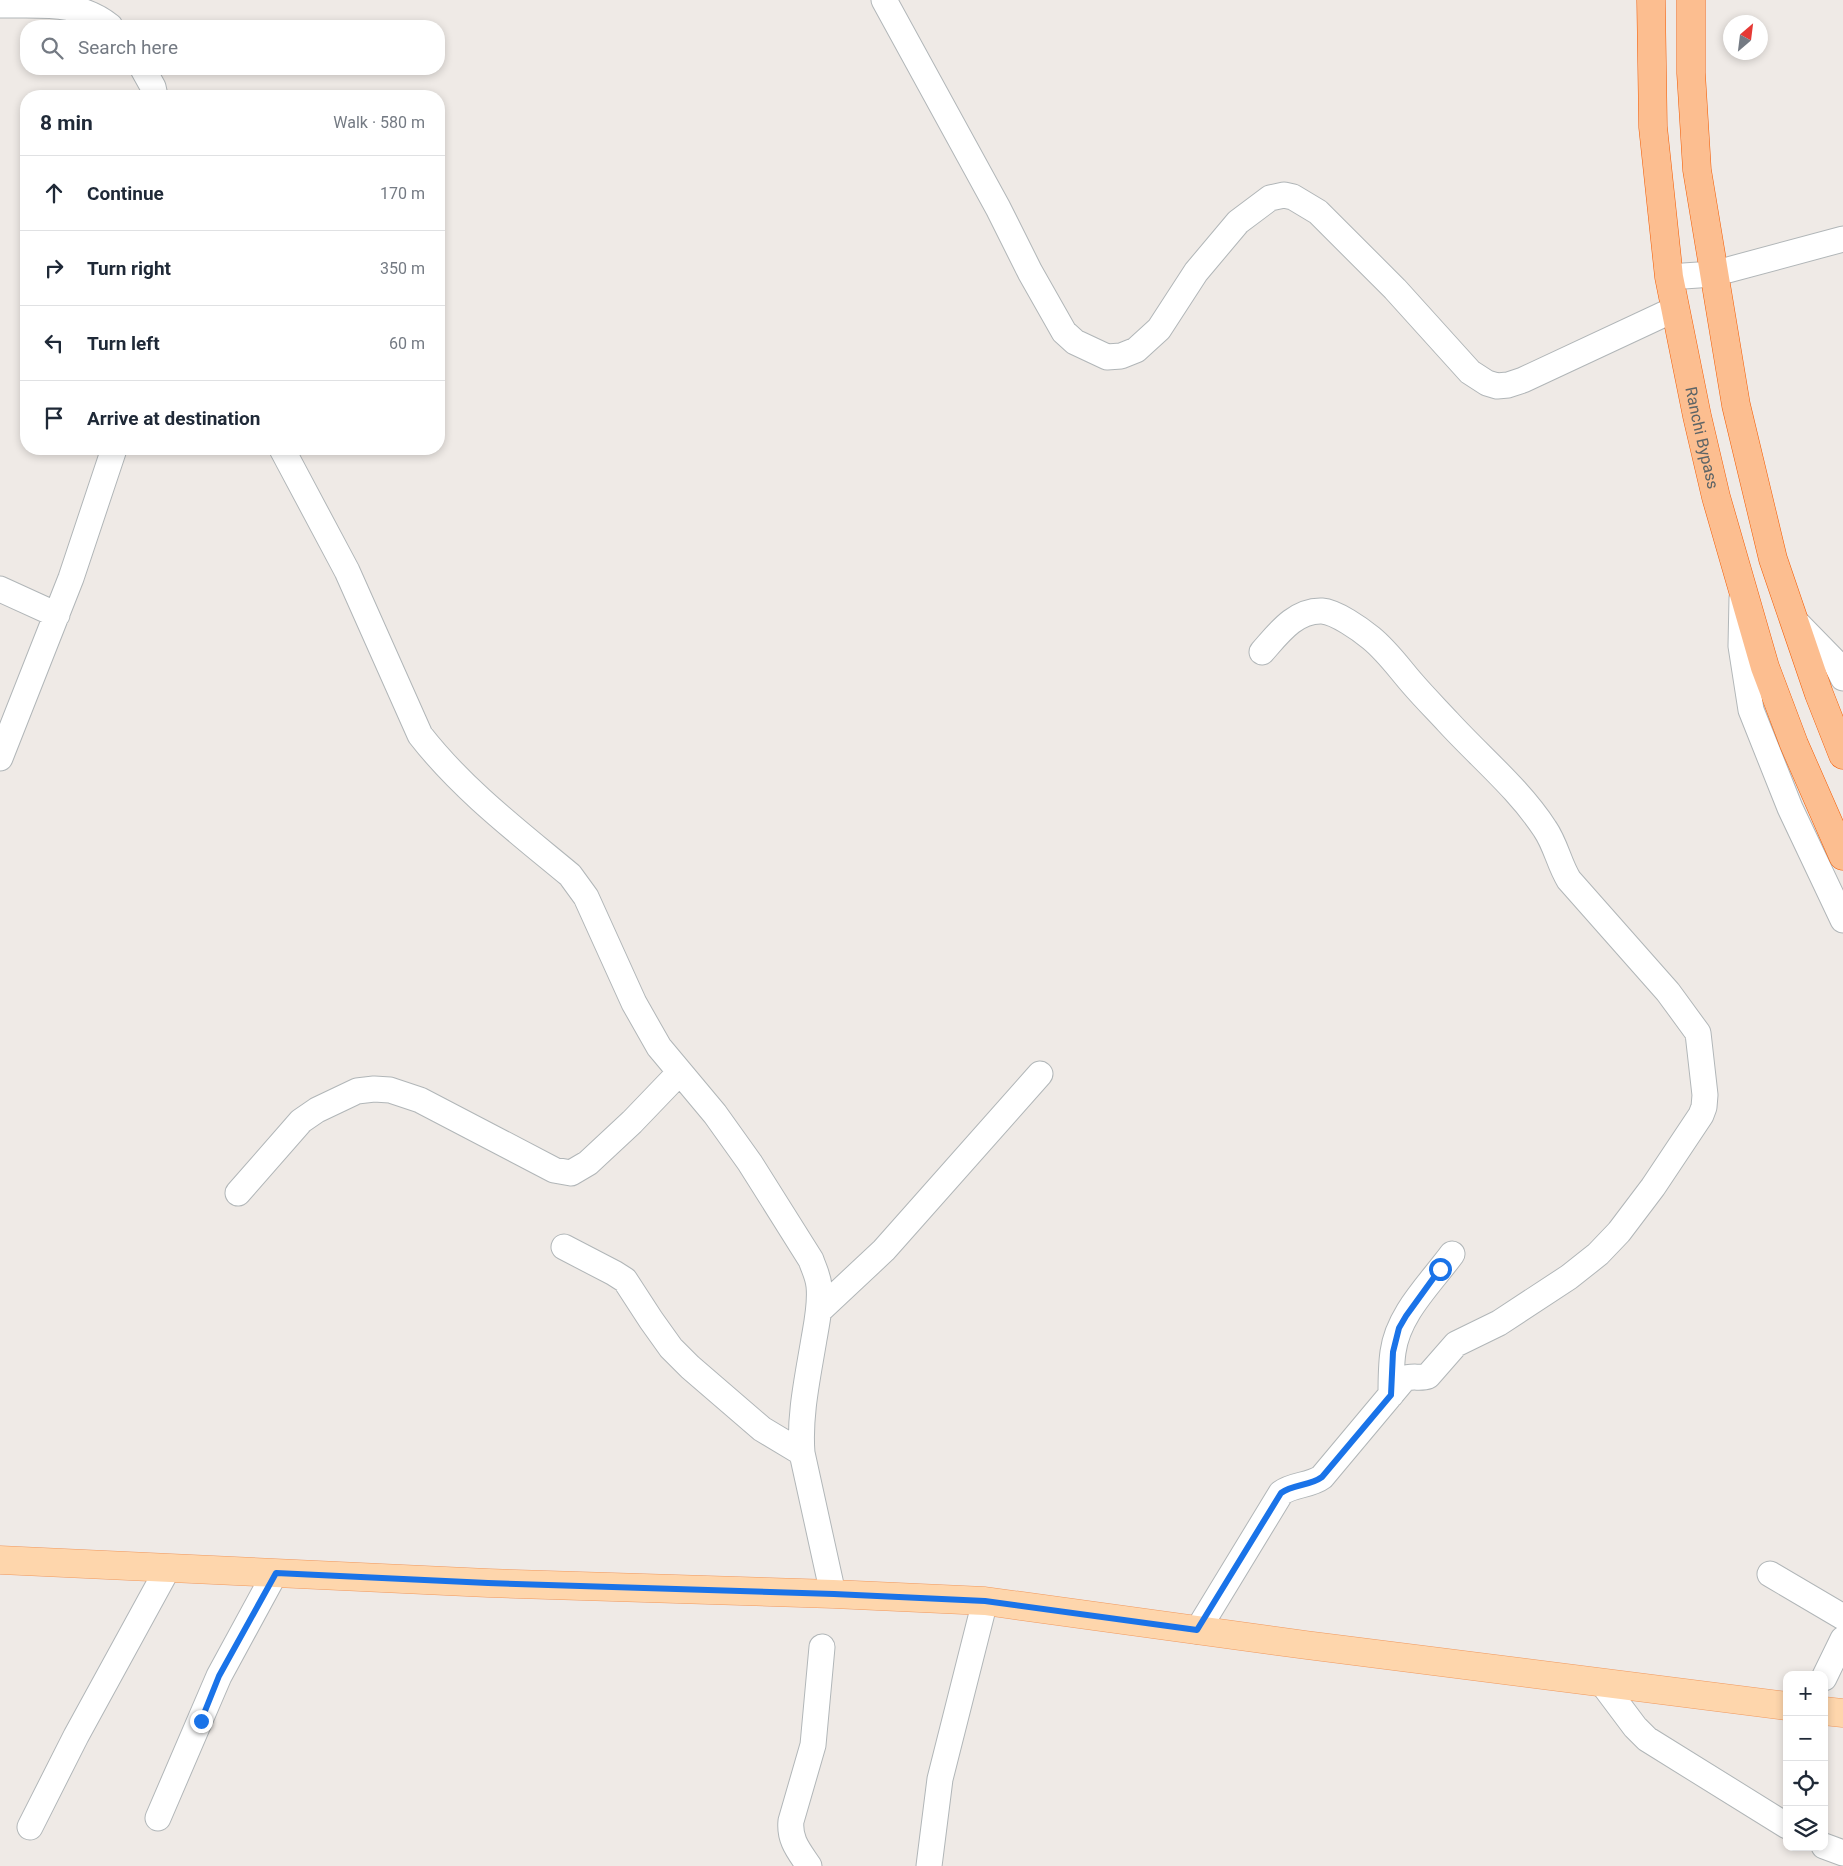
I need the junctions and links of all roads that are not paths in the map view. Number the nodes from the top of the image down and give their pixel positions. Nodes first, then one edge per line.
1 (884, 0) edge
2 (1651, 0) edge
3 (1691, 0) edge
4 (17, 3) edge
5 (102, 20) edge
6 (146, 75) edge
7 (154, 90) edge
8 (1843, 239) edge
9 (1713, 274) junction
10 (1669, 277) junction
11 (1675, 308) junction
12 (112, 455) edge
13 (285, 455) edge
14 (1742, 588) junction
15 (0, 589) edge
16 (57, 615) junction
17 (1794, 620) junction
18 (1262, 652) dead end
19 (1843, 678) edge
20 (1843, 755) edge
21 (0, 758) edge
22 (1843, 856) edge
23 (1843, 920) edge
24 (680, 1072) junction
25 (1040, 1074) dead end
26 (238, 1193) dead end
27 (564, 1247) dead end
28 (1452, 1254) dead end
29 (818, 1311) junction
30 (1391, 1395) junction
31 (802, 1454) junction
32 (0, 1560) edge
33 (168, 1568) junction
34 (276, 1573) junction
35 (1770, 1574) dead end
36 (834, 1594) junction
37 (985, 1601) junction
38 (1843, 1617) edge
39 (1197, 1630) junction
40 (1843, 1639) edge
41 (822, 1647) dead end
42 (1827, 1671) edge
43 (1602, 1683) junction
44 (1783, 1706) edge
45 (1828, 1711) edge
46 (1843, 1713) edge
47 (158, 1818) dead end
48 (1783, 1823) edge
49 (30, 1827) dead end
50 (1828, 1847) edge
51 (1843, 1853) edge
52 (809, 1866) edge
53 (929, 1866) edge

1 - 11 street
2 - 10 highway, Ranchi Bypass
3 - 9 highway
4 - 5 street
6 - 7 street
8 - 9 street
9 - 10 street
9 - 17 highway
10 - 11 highway, Ranchi Bypass
11 - 14 highway, Ranchi Bypass
12 - 16 street
13 - 24 street
14 - 22 highway, Ranchi Bypass
14 - 23 street
15 - 16 street
16 - 21 street
17 - 19 street
17 - 20 highway
18 - 30 street
24 - 26 street
24 - 29 street
25 - 29 street
27 - 31 street
28 - 30 street
29 - 31 street
30 - 39 street
31 - 36 street
32 - 33 main road
33 - 34 main road
33 - 49 street
34 - 36 main road
34 - 47 street
35 - 38 street
36 - 37 main road
37 - 39 main road
37 - 53 street
39 - 43 main road
40 - 42 street
41 - 52 street
43 - 44 main road
43 - 48 street
45 - 46 main road
50 - 51 street

